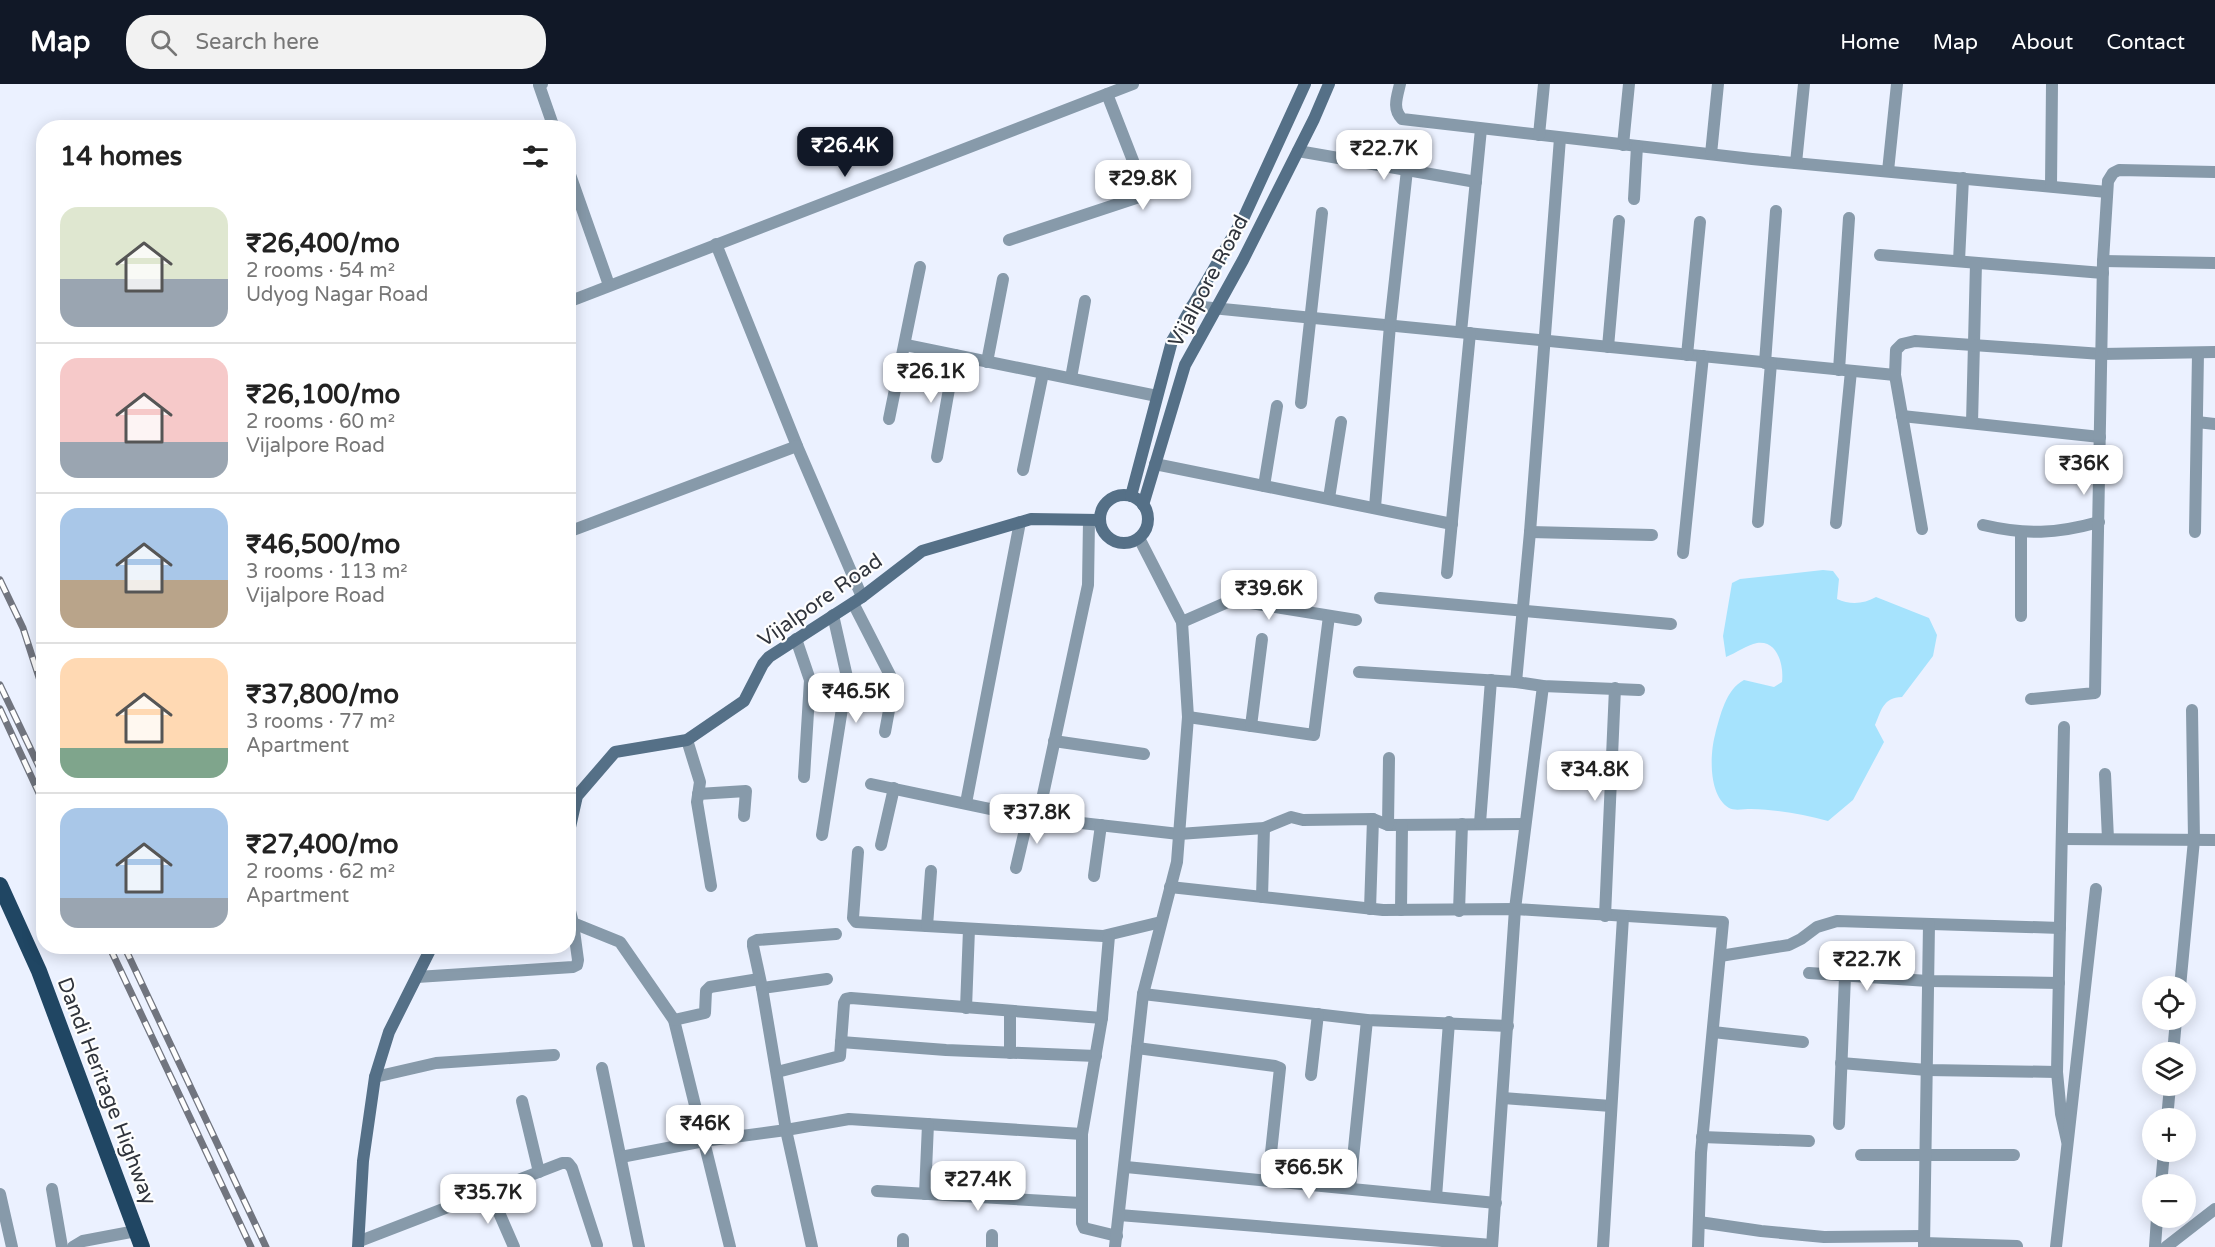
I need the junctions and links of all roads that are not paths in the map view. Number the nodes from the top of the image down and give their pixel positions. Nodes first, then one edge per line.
1 (542, 84) edge
2 (1132, 84) edge
3 (1305, 84) edge
4 (1329, 84) edge
5 (1400, 84) edge
6 (1544, 84) edge
7 (1629, 84) edge
8 (1718, 84) edge
9 (1804, 84) edge
10 (1897, 84) edge
11 (2052, 84) edge
12 (1107, 94) junction
13 (551, 120) edge
14 (1481, 129) junction
15 (1539, 135) junction
16 (1560, 138) junction
17 (1623, 145) junction
18 (1638, 146) junction
19 (1298, 151) junction
20 (1711, 154) junction
21 (1796, 163) junction
22 (1407, 170) junction
23 (1888, 171) junction
24 (2215, 171) edge
25 (1963, 178) junction
26 (1476, 182) junction
27 (2051, 186) junction
28 (576, 192) edge
29 (2107, 192) junction
30 (1634, 199) dead end
31 (1776, 211) dead end
32 (1322, 213) dead end
33 (1849, 218) dead end
34 (1619, 221) dead end
35 (1700, 222) dead end
36 (1009, 240) dead end
37 (716, 244) junction
38 (1880, 255) dead end
39 (1959, 261) junction
40 (1976, 263) junction
41 (2215, 263) edge
42 (921, 267) dead end
43 (2103, 267) junction
44 (1003, 279) dead end
45 (609, 285) junction
46 (576, 299) edge
47 (1085, 301) dead end
48 (1192, 306) junction
49 (1216, 308) junction
50 (1310, 318) junction
51 (1390, 325) junction
52 (1465, 333) junction
53 (1545, 340) junction
54 (906, 345) junction
55 (1974, 345) junction
56 (1608, 347) junction
57 (2215, 352) edge
58 (2198, 353) junction
59 (2102, 354) junction
60 (955, 355) junction
61 (1687, 355) junction
62 (1703, 356) junction
63 (987, 362) junction
64 (1768, 363) junction
65 (1845, 370) junction
66 (1043, 373) junction
67 (1895, 375) junction
68 (1071, 378) junction
69 (1158, 396) junction
70 (1301, 403) dead end
71 (1277, 406) dead end
72 (1902, 416) junction
73 (890, 419) dead end
74 (1341, 422) dead end
75 (2197, 422) junction
76 (1972, 423) junction
77 (2215, 423) edge
78 (2100, 437) junction
79 (797, 446) junction
80 (937, 458) dead end
81 (1155, 464) junction
82 (1023, 470) dead end
83 (1264, 486) junction
84 (1131, 496) junction
85 (1329, 498) junction
86 (1143, 505) junction
87 (1375, 507) junction
88 (1094, 520) junction
89 (1020, 522) junction
90 (1758, 522) dead end
91 (2099, 522) junction
92 (1836, 523) dead end
93 (1452, 524) junction
94 (1983, 525) dead end
95 (576, 529) edge
96 (1922, 529) dead end
97 (1530, 532) junction
98 (2021, 532) junction
99 (2195, 532) dead end
100 (1652, 535) dead end
101 (1139, 538) junction
102 (1683, 553) dead end
103 (1447, 573) dead end
104 (1380, 598) dead end
105 (857, 600) junction
106 (1523, 610) junction
107 (833, 615) junction
108 (1329, 616) junction
109 (2021, 616) dead end
110 (1356, 620) dead end
111 (1182, 622) junction
112 (1671, 624) dead end
113 (796, 639) junction
114 (1262, 639) dead end
115 (1359, 672) dead end
116 (1491, 680) junction
117 (1516, 682) junction
118 (1543, 686) junction
119 (1615, 688) junction
120 (1640, 690) dead end
121 (2031, 699) dead end
122 (2192, 710) dead end
123 (1188, 717) junction
124 (1251, 726) junction
125 (2064, 728) dead end
126 (885, 732) dead end
127 (687, 740) junction
128 (1054, 741) junction
129 (1144, 754) dead end
130 (1389, 758) dead end
131 (2105, 774) dead end
132 (804, 777) dead end
133 (872, 784) dead end
134 (894, 788) junction
135 (576, 794) edge
136 (698, 794) junction
137 (966, 803) junction
138 (744, 816) dead end
139 (1033, 817) junction
140 (1373, 819) junction
141 (1480, 823) junction
142 (1462, 824) junction
143 (1524, 824) junction
144 (1101, 825) junction
145 (1388, 825) junction
146 (1402, 825) junction
147 (1264, 828) junction
148 (1179, 834) junction
149 (822, 835) dead end
150 (2062, 839) junction
151 (2108, 839) junction
152 (2194, 840) junction
153 (2215, 840) edge
154 (881, 844) dead end
155 (858, 852) dead end
156 (1016, 867) dead end
157 (931, 871) dead end
158 (1094, 876) dead end
159 (0, 885) edge
160 (711, 886) dead end
161 (1170, 887) junction
162 (2096, 889) dead end
163 (1262, 897) junction
164 (1370, 909) junction
165 (1515, 909) junction
166 (1401, 910) junction
167 (1459, 911) junction
168 (1605, 916) junction
169 (1623, 917) junction
170 (1161, 922) junction
171 (576, 924) edge
172 (1929, 924) junction
173 (927, 926) junction
174 (2060, 928) junction
175 (969, 929) junction
176 (836, 934) dead end
177 (1109, 936) junction
178 (576, 945) edge
179 (428, 954) edge
180 (1720, 956) junction
181 (1809, 974) dead end
182 (1845, 976) junction
183 (2181, 976) edge
184 (417, 977) junction
185 (827, 979) dead end
186 (1928, 981) junction
187 (2059, 983) junction
188 (761, 984) junction
189 (1143, 994) junction
190 (966, 1008) junction
191 (1010, 1011) junction
192 (1318, 1014) junction
193 (1102, 1018) junction
194 (674, 1020) junction
195 (1367, 1020) junction
196 (1449, 1022) junction
197 (1508, 1026) junction
198 (1713, 1032) junction
199 (841, 1042) junction
200 (1803, 1042) dead end
201 (1137, 1048) junction
202 (1010, 1053) junction
203 (554, 1055) dead end
204 (1095, 1056) junction
205 (1841, 1063) junction
206 (602, 1068) dead end
207 (1927, 1070) junction
208 (777, 1072) junction
209 (2057, 1072) junction
210 (1311, 1075) dead end
211 (375, 1077) junction
212 (1503, 1098) junction
213 (522, 1101) dead end
214 (1611, 1106) junction
215 (928, 1124) junction
216 (1839, 1124) dead end
217 (786, 1130) junction
218 (1082, 1134) junction
219 (1702, 1137) junction
220 (704, 1141) junction
221 (1809, 1141) dead end
222 (2067, 1141) junction
223 (1861, 1155) dead end
224 (2014, 1155) dead end
225 (1925, 1156) junction
226 (621, 1157) junction
227 (1126, 1167) junction
228 (539, 1172) junction
229 (1268, 1181) junction
230 (1350, 1188) junction
231 (52, 1189) dead end
232 (877, 1191) dead end
233 (490, 1192) junction
234 (0, 1194) edge
235 (925, 1194) junction
236 (1436, 1197) junction
237 (1081, 1203) junction
238 (1496, 1203) junction
239 (2215, 1209) edge
240 (1119, 1215) junction
241 (1699, 1222) junction
242 (2156, 1228) edge
243 (136, 1231) junction
244 (1116, 1241) edge
245 (1823, 1242) edge
246 (1924, 1242) edge
247 (359, 1244) edge
248 (597, 1245) dead end
249 (1492, 1246) edge
250 (2017, 1246) edge
251 (12, 1247) edge
252 (62, 1247) edge
253 (73, 1247) edge
254 (142, 1247) edge
255 (514, 1247) edge
256 (639, 1247) edge
257 (730, 1247) edge
258 (812, 1247) edge
259 (1603, 1247) edge
260 (1698, 1247) edge
261 (2056, 1247) edge
262 (2155, 1247) edge
263 (2166, 1247) edge

1 - 13 street
2 - 12 street
3 - 48 main road, Vijalpore Road
4 - 19 main road, Vijalpore Road
5 - 14 street
6 - 15 street
7 - 17 street
8 - 20 street
9 - 21 street
10 - 23 street
11 - 27 street
12 - 36 street
12 - 37 street
14 - 15 street
14 - 26 street
15 - 16 street
16 - 17 street
16 - 53 street
17 - 18 street
18 - 20 street
18 - 30 street
19 - 22 street
19 - 49 main road, Vijalpore Road
20 - 21 street
21 - 23 street
22 - 26 street
22 - 51 street
23 - 25 street
24 - 29 street
25 - 27 street
25 - 39 street
26 - 52 street
27 - 29 street
28 - 45 street
29 - 43 street
31 - 64 street
32 - 50 street
33 - 65 street
34 - 56 street
35 - 61 street
37 - 45 street
37 - 79 street
38 - 39 street
39 - 40 street
40 - 43 street
40 - 55 street
41 - 43 street
42 - 54 street
43 - 59 street
44 - 63 street
45 - 46 street
47 - 68 street
48 - 49 street
48 - 69 main road, Vijalpore Road
49 - 50 street
49 - 81 main road, Vijalpore Road
50 - 51 street
50 - 70 street
51 - 52 street
51 - 87 street
52 - 53 street
52 - 93 street
53 - 56 street
53 - 97 street
54 - 60 street
54 - 73 street
55 - 59 street
55 - 67 street
55 - 76 street
56 - 61 street
57 - 58 street
58 - 59 street
58 - 75 street
59 - 78 street
60 - 63 street
60 - 80 street
61 - 62 street
62 - 64 street
62 - 102 street
63 - 66 street
64 - 65 street
64 - 90 street
65 - 67 street
65 - 92 street
66 - 68 street
66 - 82 street
67 - 72 street
68 - 69 street
69 - 84 main road, Vijalpore Road
71 - 83 street
72 - 76 street
72 - 96 street
74 - 85 street
75 - 77 street
75 - 99 street
76 - 78 street
78 - 91 street
79 - 95 street
79 - 105 street
81 - 83 street
81 - 86 main road, Vijalpore Road
83 - 85 street
84 - 86 main road
84 - 88 main road
85 - 87 street
86 - 101 main road, Vijalpore Road
87 - 93 street
88 - 89 main road, Vijalpore Road
88 - 101 main road
88 - 128 street
89 - 105 main road, Vijalpore Road
89 - 137 street
91 - 98 street
91 - 121 street
93 - 103 street
94 - 98 street
97 - 100 street
97 - 106 street
98 - 109 street
101 - 111 street
104 - 106 street
105 - 107 main road, Vijalpore Road
105 - 126 street
106 - 112 street
106 - 117 street
107 - 113 main road, Vijalpore Road
107 - 149 street
108 - 110 street
108 - 111 street
108 - 124 street
111 - 123 street
113 - 127 main road, Vijalpore Road
113 - 132 street
114 - 124 street
115 - 116 street
116 - 117 street
116 - 141 street
117 - 118 street
118 - 119 street
118 - 143 street
119 - 120 street
119 - 168 street
122 - 152 street
123 - 124 street
123 - 148 street
125 - 150 street
127 - 135 main road, Vijalpore Road
127 - 136 street
128 - 129 street
128 - 139 street
130 - 145 street
131 - 151 street
133 - 134 street
134 - 137 street
134 - 154 street
136 - 138 street
136 - 160 street
137 - 139 street
139 - 144 street
139 - 156 street
140 - 145 street
140 - 147 street
140 - 164 street
141 - 142 street
141 - 143 street
142 - 146 street
142 - 167 street
143 - 165 street
144 - 148 street
144 - 158 street
145 - 146 street
146 - 166 street
147 - 148 street
147 - 163 street
148 - 161 street
150 - 151 street
150 - 174 street
151 - 152 street
152 - 153 street
152 - 183 street
155 - 173 street
157 - 173 street
159 - 243 highway, Dandi Heritage Highway
161 - 163 street
161 - 170 street
162 - 222 street
163 - 164 street
164 - 166 street
165 - 167 street
165 - 168 street
165 - 197 street
166 - 167 street
168 - 169 street
169 - 180 street
169 - 214 street
170 - 177 street
170 - 189 street
171 - 194 street
172 - 174 street
172 - 180 street
172 - 186 street
173 - 175 street
174 - 187 street
175 - 177 street
175 - 190 street
176 - 188 street
177 - 193 street
178 - 184 street
179 - 184 main road
180 - 198 street
181 - 182 street
182 - 186 street
182 - 205 street
184 - 211 main road
185 - 188 street
186 - 187 street
186 - 207 street
187 - 209 street
188 - 194 street
188 - 208 street
189 - 192 street
189 - 201 street
190 - 191 street
190 - 199 street
191 - 193 street
191 - 202 street
192 - 195 street
192 - 210 street
193 - 204 street
194 - 220 street
195 - 196 street
195 - 230 street
196 - 197 street
196 - 236 street
197 - 212 street
198 - 200 street
198 - 219 street
199 - 202 street
199 - 208 street
201 - 227 street
201 - 229 street
202 - 204 street
203 - 211 street
204 - 218 street
205 - 207 street
205 - 216 street
206 - 226 street
207 - 209 street
207 - 225 street
208 - 217 street
209 - 222 street
211 - 247 main road
212 - 214 street
212 - 238 street
213 - 228 street
214 - 259 street
215 - 217 street
215 - 218 street
215 - 235 street
217 - 220 street
217 - 258 street
218 - 237 street
219 - 221 street
219 - 241 street
220 - 226 street
220 - 257 street
222 - 261 street
223 - 225 street
224 - 225 street
225 - 246 street
226 - 256 street
227 - 229 street
227 - 240 street
228 - 233 street
228 - 248 street
229 - 230 street
230 - 236 street
231 - 252 street
232 - 235 street
233 - 247 street
233 - 255 street
234 - 251 street
235 - 237 street
236 - 238 street
237 - 244 street
238 - 249 street
239 - 263 street
240 - 244 street
240 - 249 street
241 - 245 street
241 - 260 street
242 - 262 street
243 - 253 street
243 - 254 highway, Dandi Heritage Highway
245 - 246 street
246 - 250 street

